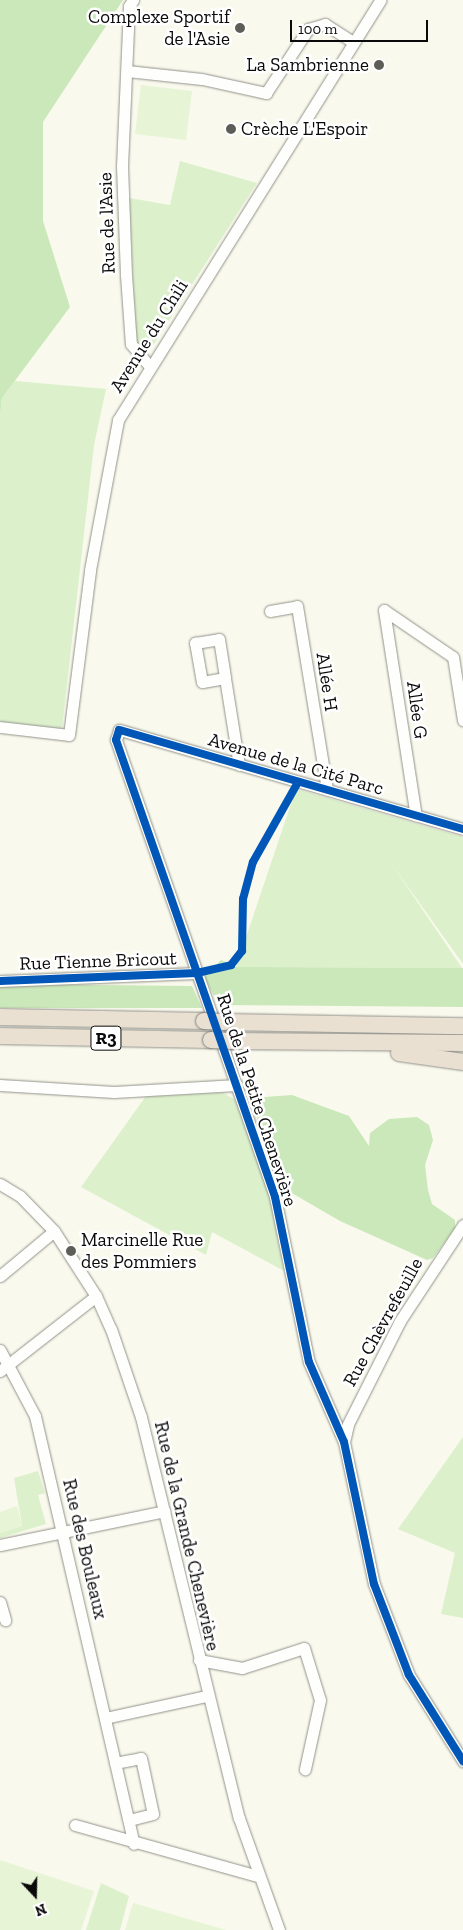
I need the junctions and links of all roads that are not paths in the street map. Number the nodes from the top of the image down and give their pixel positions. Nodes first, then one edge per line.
1 (132, 0) edge
2 (380, 0) edge
3 (353, 42) junction
4 (127, 71) junction
5 (150, 367) junction
6 (270, 610) dead end
7 (225, 678) dead end
8 (463, 720) edge
9 (0, 727) edge
10 (119, 730) joint
11 (239, 765) junction
12 (327, 790) junction
13 (416, 816) junction
14 (463, 829) edge
15 (197, 973) junction
16 (0, 981) edge
17 (463, 1015) edge
18 (0, 1017) edge
19 (415, 1026) junction
20 (463, 1026) edge
21 (0, 1036) edge
22 (366, 1043) junction
23 (463, 1043) edge
24 (463, 1062) edge
25 (0, 1085) edge
26 (237, 1085) junction
27 (0, 1184) edge
28 (463, 1225) edge
29 (54, 1231) junction
30 (0, 1276) edge
31 (96, 1296) junction
32 (0, 1350) edge
33 (5, 1367) edge
34 (344, 1442) junction
35 (165, 1512) junction
36 (63, 1532) junction
37 (0, 1545) edge
38 (0, 1602) edge
39 (5, 1620) dead end
40 (199, 1660) junction
41 (206, 1696) junction
42 (105, 1718) junction
43 (463, 1761) edge
44 (115, 1763) junction
45 (305, 1769) dead end
46 (128, 1820) junction
47 (75, 1825) dead end
48 (134, 1844) junction
49 (258, 1876) junction
50 (279, 1930) edge

1 - 4 street, Rue de l'Asie
2 - 3 street, Avenue du Chili
3 - 4 street
3 - 5 street, Avenue du Chili
4 - 5 street, Rue de l'Asie
5 - 9 street, Avenue du Chili
6 - 12 street, Allée H
7 - 11 street
8 - 13 street, Allée G
10 - 11 street, Avenue de la Cité Parc
10 - 15 street, Rue de la Petite Chenevière
11 - 12 street, Avenue de la Cité Parc
12 - 13 street, Avenue de la Cité Parc
13 - 14 street, Avenue de la Cité Parc
15 - 16 street, Rue Tienne Bricout
15 - 26 street, Rue de la Petite Chenevière
17 - 19 highway
18 - 19 highway, R3, bridge
19 - 20 highway, R3
21 - 22 highway, R3, bridge
22 - 23 highway, R3
22 - 24 highway
25 - 26 street
26 - 34 street, Rue de la Petite Chenevière
27 - 29 street, Rue de la Grande Chenevière
28 - 34 street, Rue Chèvrefeuille
29 - 30 street
29 - 31 street, Rue de la Grande Chenevière
31 - 33 street
31 - 35 street, Rue de la Grande Chenevière
32 - 33 street, Rue des Bouleaux
33 - 36 street, Rue des Bouleaux
34 - 43 street, Rue de la Petite Chenevière
35 - 36 street
35 - 40 street, Rue de la Grande Chenevière
36 - 37 street
36 - 42 street, Rue des Bouleaux
38 - 39 street
40 - 41 street, Rue de la Grande Chenevière
40 - 45 street
41 - 42 street
41 - 49 street, Rue de la Grande Chenevière
42 - 44 street, Rue des Bouleaux
44 - 46 street, Rue des Bouleaux
44 - 46 street
46 - 48 street, Rue des Bouleaux
47 - 48 street
48 - 49 street
49 - 50 street, Rue de la Grande Chenevière

